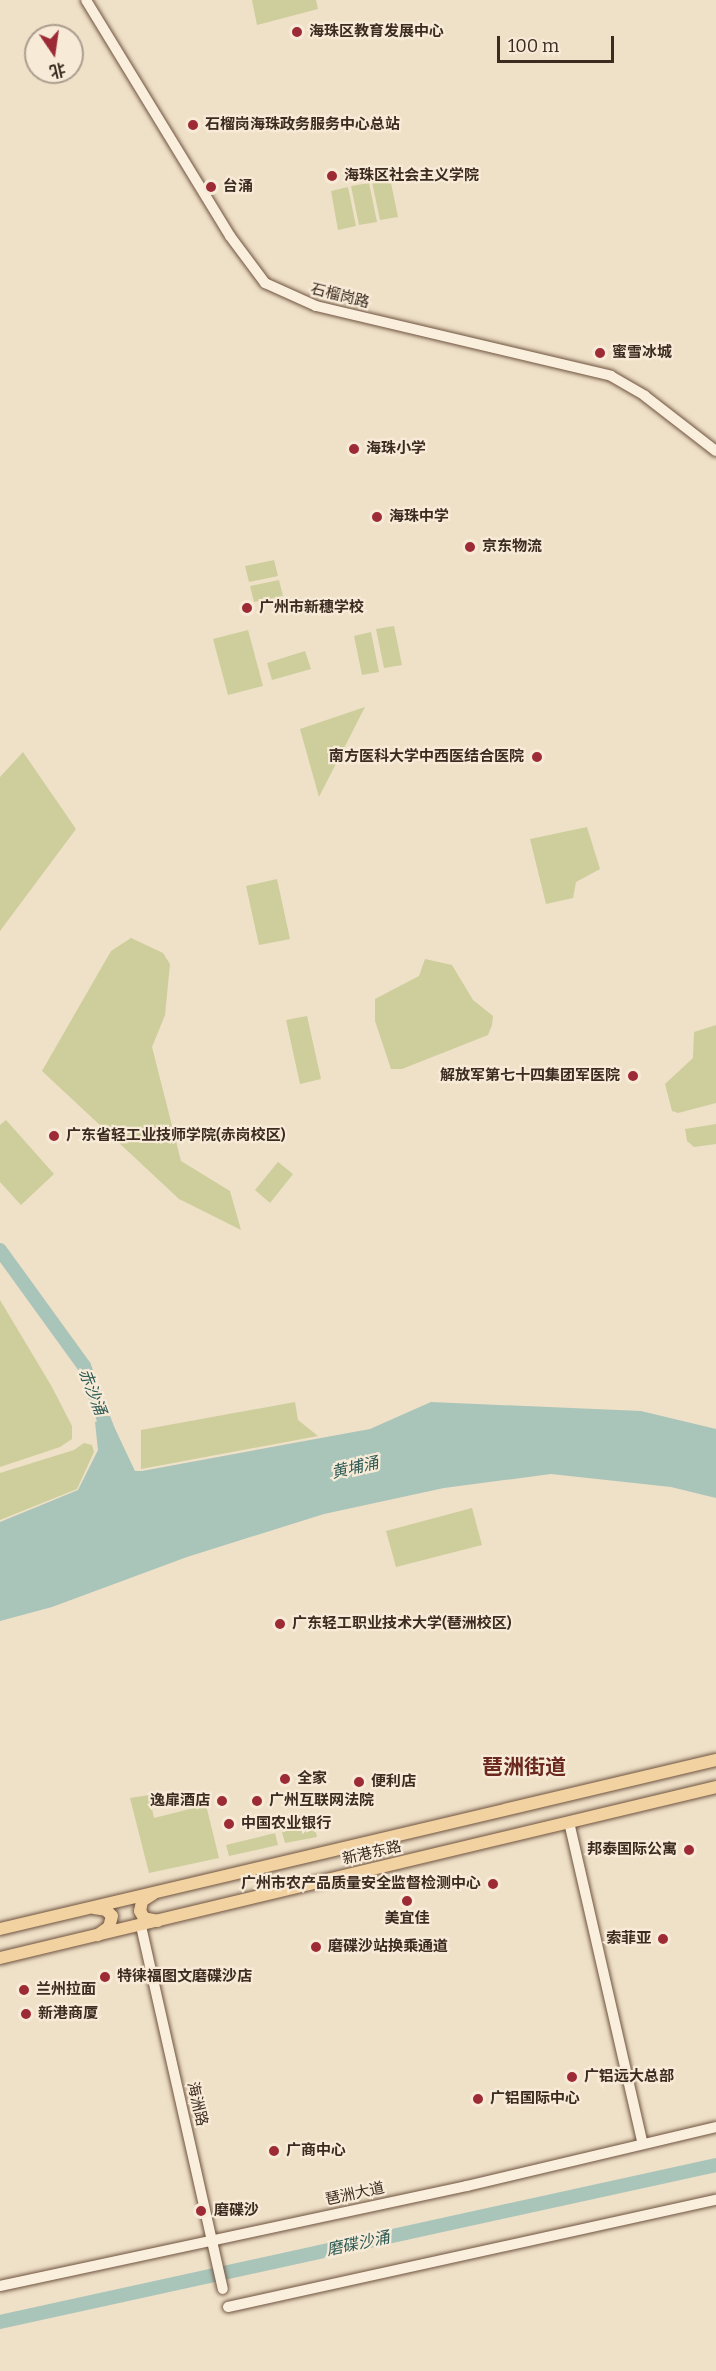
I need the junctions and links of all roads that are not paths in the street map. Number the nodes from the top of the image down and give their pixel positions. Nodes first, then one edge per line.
1 (86, 0) edge
2 (716, 451) edge
3 (716, 1760) edge
4 (716, 1787) edge
5 (569, 1822) junction
6 (153, 1893) junction
7 (136, 1897) junction
8 (88, 1908) junction
9 (161, 1921) junction
10 (135, 1927) junction
11 (0, 1929) edge
12 (94, 1937) junction
13 (0, 1958) edge
14 (716, 2127) edge
15 (643, 2144) junction
16 (716, 2200) edge
17 (213, 2243) junction
18 (0, 2286) edge
19 (224, 2289) dead end
20 (228, 2307) dead end

1 - 2 street, 石榴岗路
3 - 6 main road, 新港东路
4 - 5 main road, 新港东路
5 - 9 main road, 新港东路
5 - 15 street
6 - 7 main road, 新港东路
6 - 9 main road
7 - 8 main road, 新港东路
7 - 10 main road
8 - 11 main road, 新港东路
8 - 12 main road
9 - 10 main road, 新港东路
10 - 12 main road, 新港东路
10 - 17 street, 海洲路
12 - 13 main road, 新港东路
14 - 15 street, 琶洲大道
15 - 17 street, 琶洲大道
16 - 20 street
17 - 18 street, 琶洲大道
17 - 19 street, 海洲路

